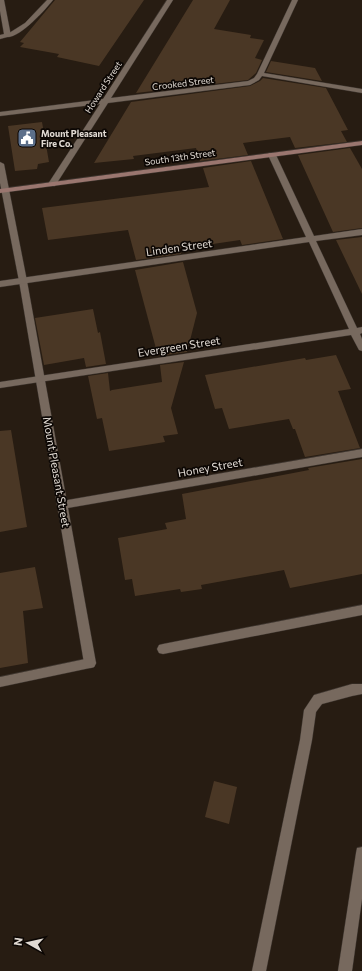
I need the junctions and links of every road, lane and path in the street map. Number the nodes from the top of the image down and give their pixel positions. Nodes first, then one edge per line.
1 (1, 0) edge
2 (50, 0) edge
3 (170, 0) edge
4 (296, 0) edge
5 (8, 36) junction
6 (0, 37) edge
7 (260, 74) junction
8 (362, 91) edge
9 (105, 102) junction
10 (0, 114) edge
11 (362, 143) edge
12 (272, 155) junction
13 (0, 164) edge
14 (52, 184) junction
15 (3, 191) edge
16 (362, 232) edge
17 (311, 239) junction
18 (23, 281) junction
19 (0, 284) edge
20 (358, 331) edge
21 (362, 348) edge
22 (41, 379) junction
23 (0, 385) edge
24 (362, 453) edge
25 (62, 505) junction
26 (362, 610) edge
27 (163, 649) dead end
28 (0, 682) edge
29 (362, 689) edge
30 (362, 853) edge
31 (259, 971) edge
32 (345, 971) edge

1 - 5 street
2 - 5 street
3 - 9 street, Howard Street
4 - 7 street
5 - 6 street
7 - 8 street
7 - 9 street, Crooked Street
9 - 10 street, Crooked Street
9 - 14 street, Howard Street
11 - 12 main road, South 13th Street
12 - 14 main road, South 13th Street
12 - 17 street
13 - 15 street, Mount Pleasant Street
14 - 15 main road, South 13th Street
15 - 18 street, Mount Pleasant Street
16 - 17 street, Linden Street
17 - 18 street, Linden Street
17 - 20 street
18 - 19 street, Linden Street
18 - 22 street, Mount Pleasant Street
20 - 21 street
20 - 22 street, Evergreen Street
22 - 23 street, Evergreen Street
22 - 25 street, Mount Pleasant Street
24 - 25 street, Honey Street
25 - 28 street, Mount Pleasant Street
26 - 27 street
29 - 31 street
30 - 32 street

